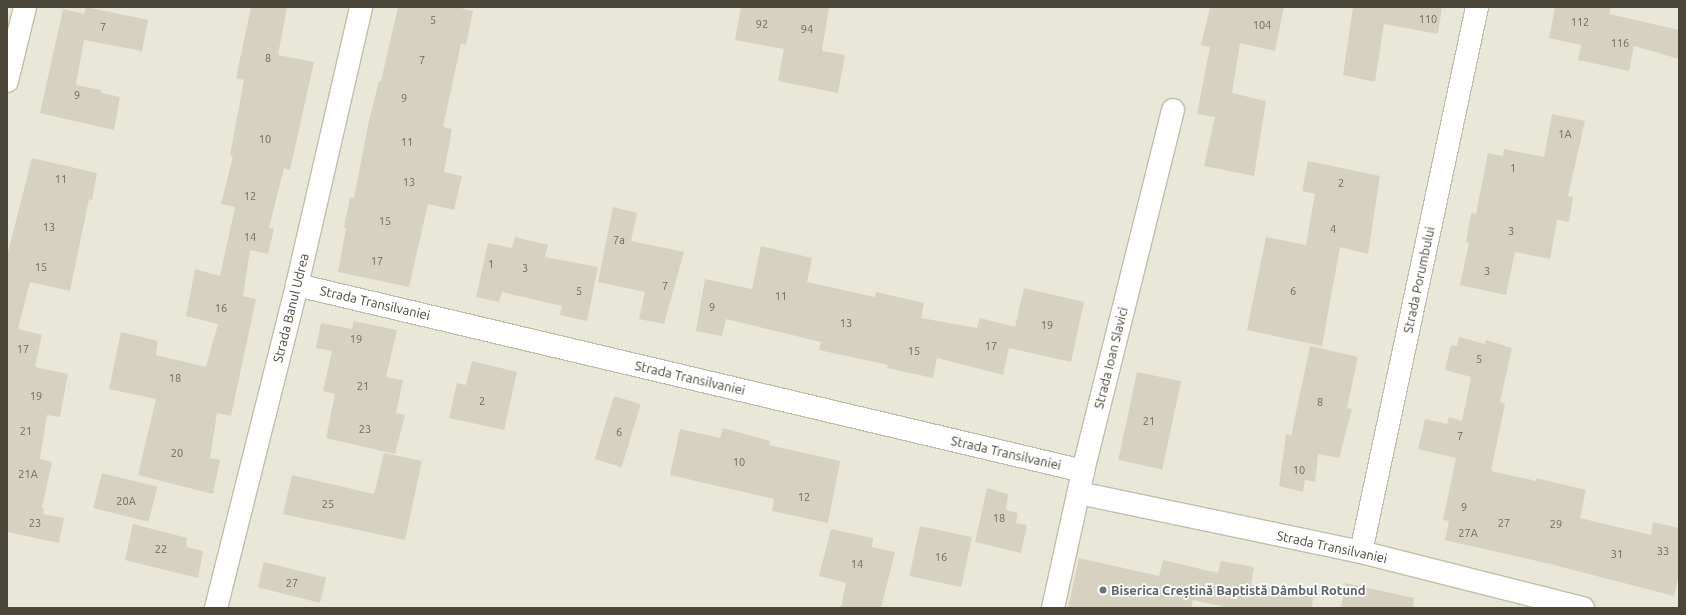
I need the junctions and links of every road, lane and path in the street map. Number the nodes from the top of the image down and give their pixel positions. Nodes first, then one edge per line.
1 (25, 7) edge
2 (361, 7) edge
3 (1477, 7) edge
4 (7, 81) edge
5 (1173, 110) dead end
6 (297, 285) junction
7 (1083, 471) junction
8 (1078, 493) junction
9 (1361, 552) junction
10 (216, 608) edge
11 (1053, 608) edge
12 (1583, 608) edge

1 - 4 street
2 - 6 street, Strada Banul Udrea
3 - 9 street, Strada Porumbului
5 - 7 street, Strada Ioan Slavici
6 - 7 street, Strada Transilvaniei
6 - 10 street, Strada Banul Udrea
7 - 8 street, Strada Ioan Slavici
8 - 9 street, Strada Transilvaniei
8 - 11 street, Strada Ioan Slavici
9 - 12 street, Strada Transilvaniei

